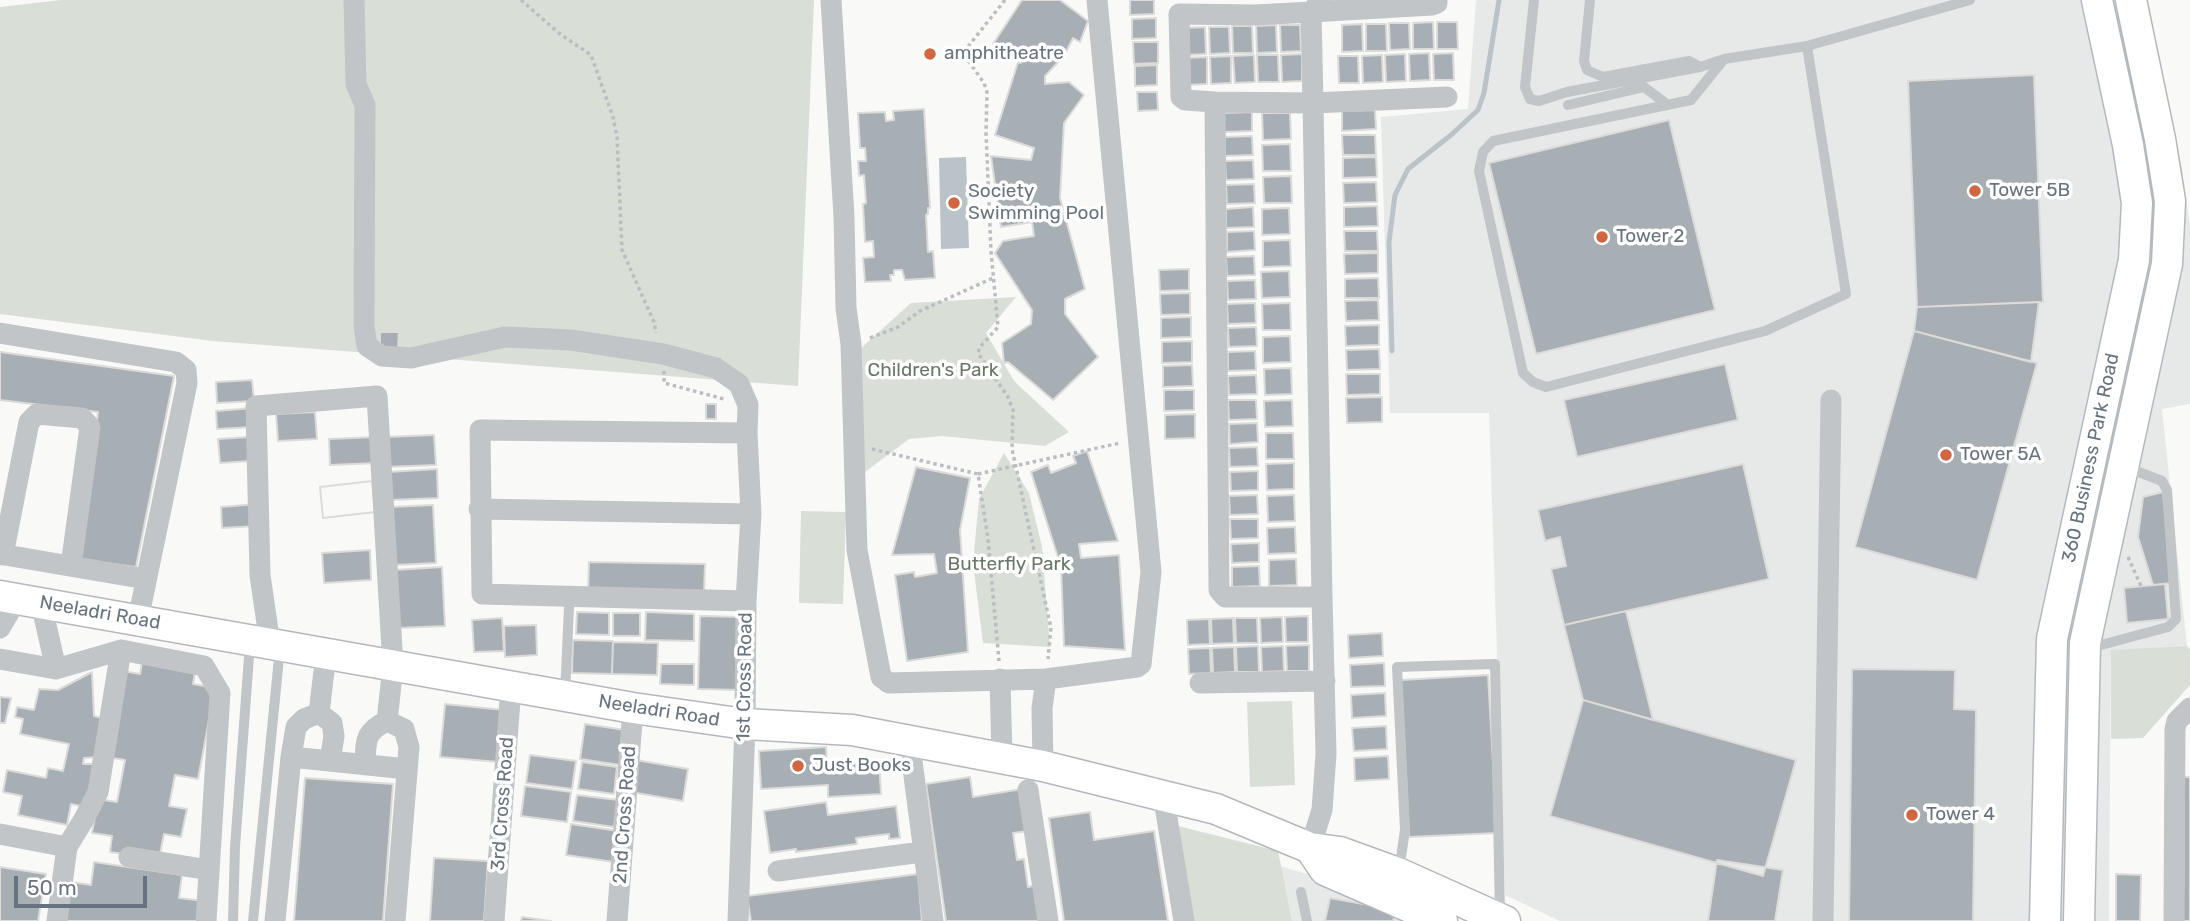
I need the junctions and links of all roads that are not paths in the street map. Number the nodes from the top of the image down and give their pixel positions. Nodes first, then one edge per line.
1 (354, 0) edge
2 (831, 0) edge
3 (1097, 0) edge
4 (1437, 0) edge
5 (1534, 0) edge
6 (1591, 0) edge
7 (1970, 0) edge
8 (2098, 0) edge
9 (2131, 0) edge
10 (1316, 6) edge
11 (1178, 7) edge
12 (1255, 7) edge
13 (1807, 46) junction
14 (1724, 59) junction
15 (1700, 67) junction
16 (1447, 97) dead end
17 (1215, 102) junction
18 (1313, 103) junction
19 (1568, 105) dead end
20 (1668, 105) junction
21 (0, 333) edge
22 (1831, 400) dead end
23 (747, 433) junction
24 (2123, 466) junction
25 (480, 509) junction
26 (751, 514) junction
27 (1, 554) edge
28 (72, 566) junction
29 (146, 579) junction
30 (1322, 597) junction
31 (20, 599) edge
32 (746, 601) junction
33 (569, 607) dead end
34 (138, 620) junction
35 (0, 628) edge
36 (267, 643) junction
37 (2085, 649) junction
38 (121, 650) junction
39 (326, 654) junction
40 (0, 659) edge
41 (393, 666) junction
42 (56, 668) junction
43 (1000, 679) junction
44 (1046, 679) junction
45 (1325, 681) junction
46 (1200, 683) dead end
47 (511, 687) junction
48 (565, 696) junction
49 (633, 708) junction
50 (2190, 708) edge
51 (319, 713) junction
52 (387, 721) junction
53 (745, 724) junction
54 (291, 757) junction
55 (1002, 759) junction
56 (330, 761) junction
57 (912, 761) dead end
58 (365, 765) junction
59 (407, 769) junction
60 (1036, 778) junction
61 (1163, 794) junction
62 (0, 834) edge
63 (66, 847) junction
64 (1310, 848) junction
65 (922, 852) junction
66 (129, 857) dead end
67 (209, 870) junction
68 (778, 870) dead end
69 (1398, 873) junction
70 (1301, 892) dead end
71 (1486, 917) edge
72 (1430, 919) edge
73 (57, 921) edge
74 (206, 921) edge
75 (233, 921) edge
76 (254, 921) edge
77 (275, 921) edge
78 (395, 921) edge
79 (494, 921) edge
80 (617, 921) edge
81 (738, 921) edge
82 (933, 921) edge
83 (1048, 921) edge
84 (1184, 921) edge
85 (1307, 921) edge
86 (1823, 921) edge
87 (2045, 921) edge
88 (2079, 921) edge
89 (2174, 921) edge

1 - 23 street, 1st Cross Road
2 - 43 street
3 - 44 street
4 - 10 street
5 - 15 lane
6 - 15 lane
7 - 13 lane
8 - 87 main road, 360 Business Park Road
9 - 24 main road, 360 Business Park Road
10 - 12 street
10 - 18 street
11 - 12 street
11 - 17 street
13 - 14 lane
13 - 20 lane
14 - 15 lane
14 - 20 lane
16 - 18 street
17 - 18 street
17 - 30 street
18 - 30 street
19 - 20 lane
21 - 29 street
22 - 86 street
23 - 25 street
23 - 26 street, 1st Cross Road
24 - 37 main road, 360 Business Park Road
24 - 37 lane
25 - 26 street
25 - 32 street
26 - 32 street, 1st Cross Road
27 - 28 street
27 - 28 street
28 - 29 street
29 - 34 street
30 - 45 street
31 - 34 main road, Neeladri Road
31 - 35 street
31 - 42 street
32 - 53 street, 1st Cross Road
33 - 48 lane
34 - 36 main road, Neeladri Road
36 - 39 main road, Neeladri Road
36 - 41 street
36 - 75 lane
36 - 76 lane
37 - 88 main road, 360 Business Park Road
38 - 42 street
38 - 63 street
38 - 67 street
39 - 41 main road, Neeladri Road
39 - 51 street
40 - 42 street
41 - 47 main road, Neeladri Road
41 - 52 street
43 - 44 street
43 - 55 street
44 - 60 street
45 - 46 street
45 - 64 street
47 - 48 main road, Neeladri Road
47 - 79 street, 3rd Cross Road
48 - 49 main road, Neeladri Road
49 - 53 main road, Neeladri Road
49 - 80 street, 2nd Cross Road
50 - 89 street
51 - 54 street
51 - 56 street
52 - 58 street
52 - 59 street
53 - 55 main road, Neeladri Road
53 - 81 street, 1st Cross Road
54 - 56 street
54 - 77 street
55 - 60 main road, Neeladri Road
56 - 58 street
57 - 65 street
58 - 59 street
59 - 78 street
60 - 61 main road, Neeladri Road
60 - 83 street
61 - 64 main road, Neeladri Road
61 - 84 street
62 - 63 street
63 - 73 street
64 - 69 main road, Neeladri Road
64 - 72 main road, Neeladri Road
65 - 68 street
65 - 82 street
66 - 67 street
67 - 74 street
69 - 71 main road, Neeladri Road
69 - 71 lane
70 - 85 lane

